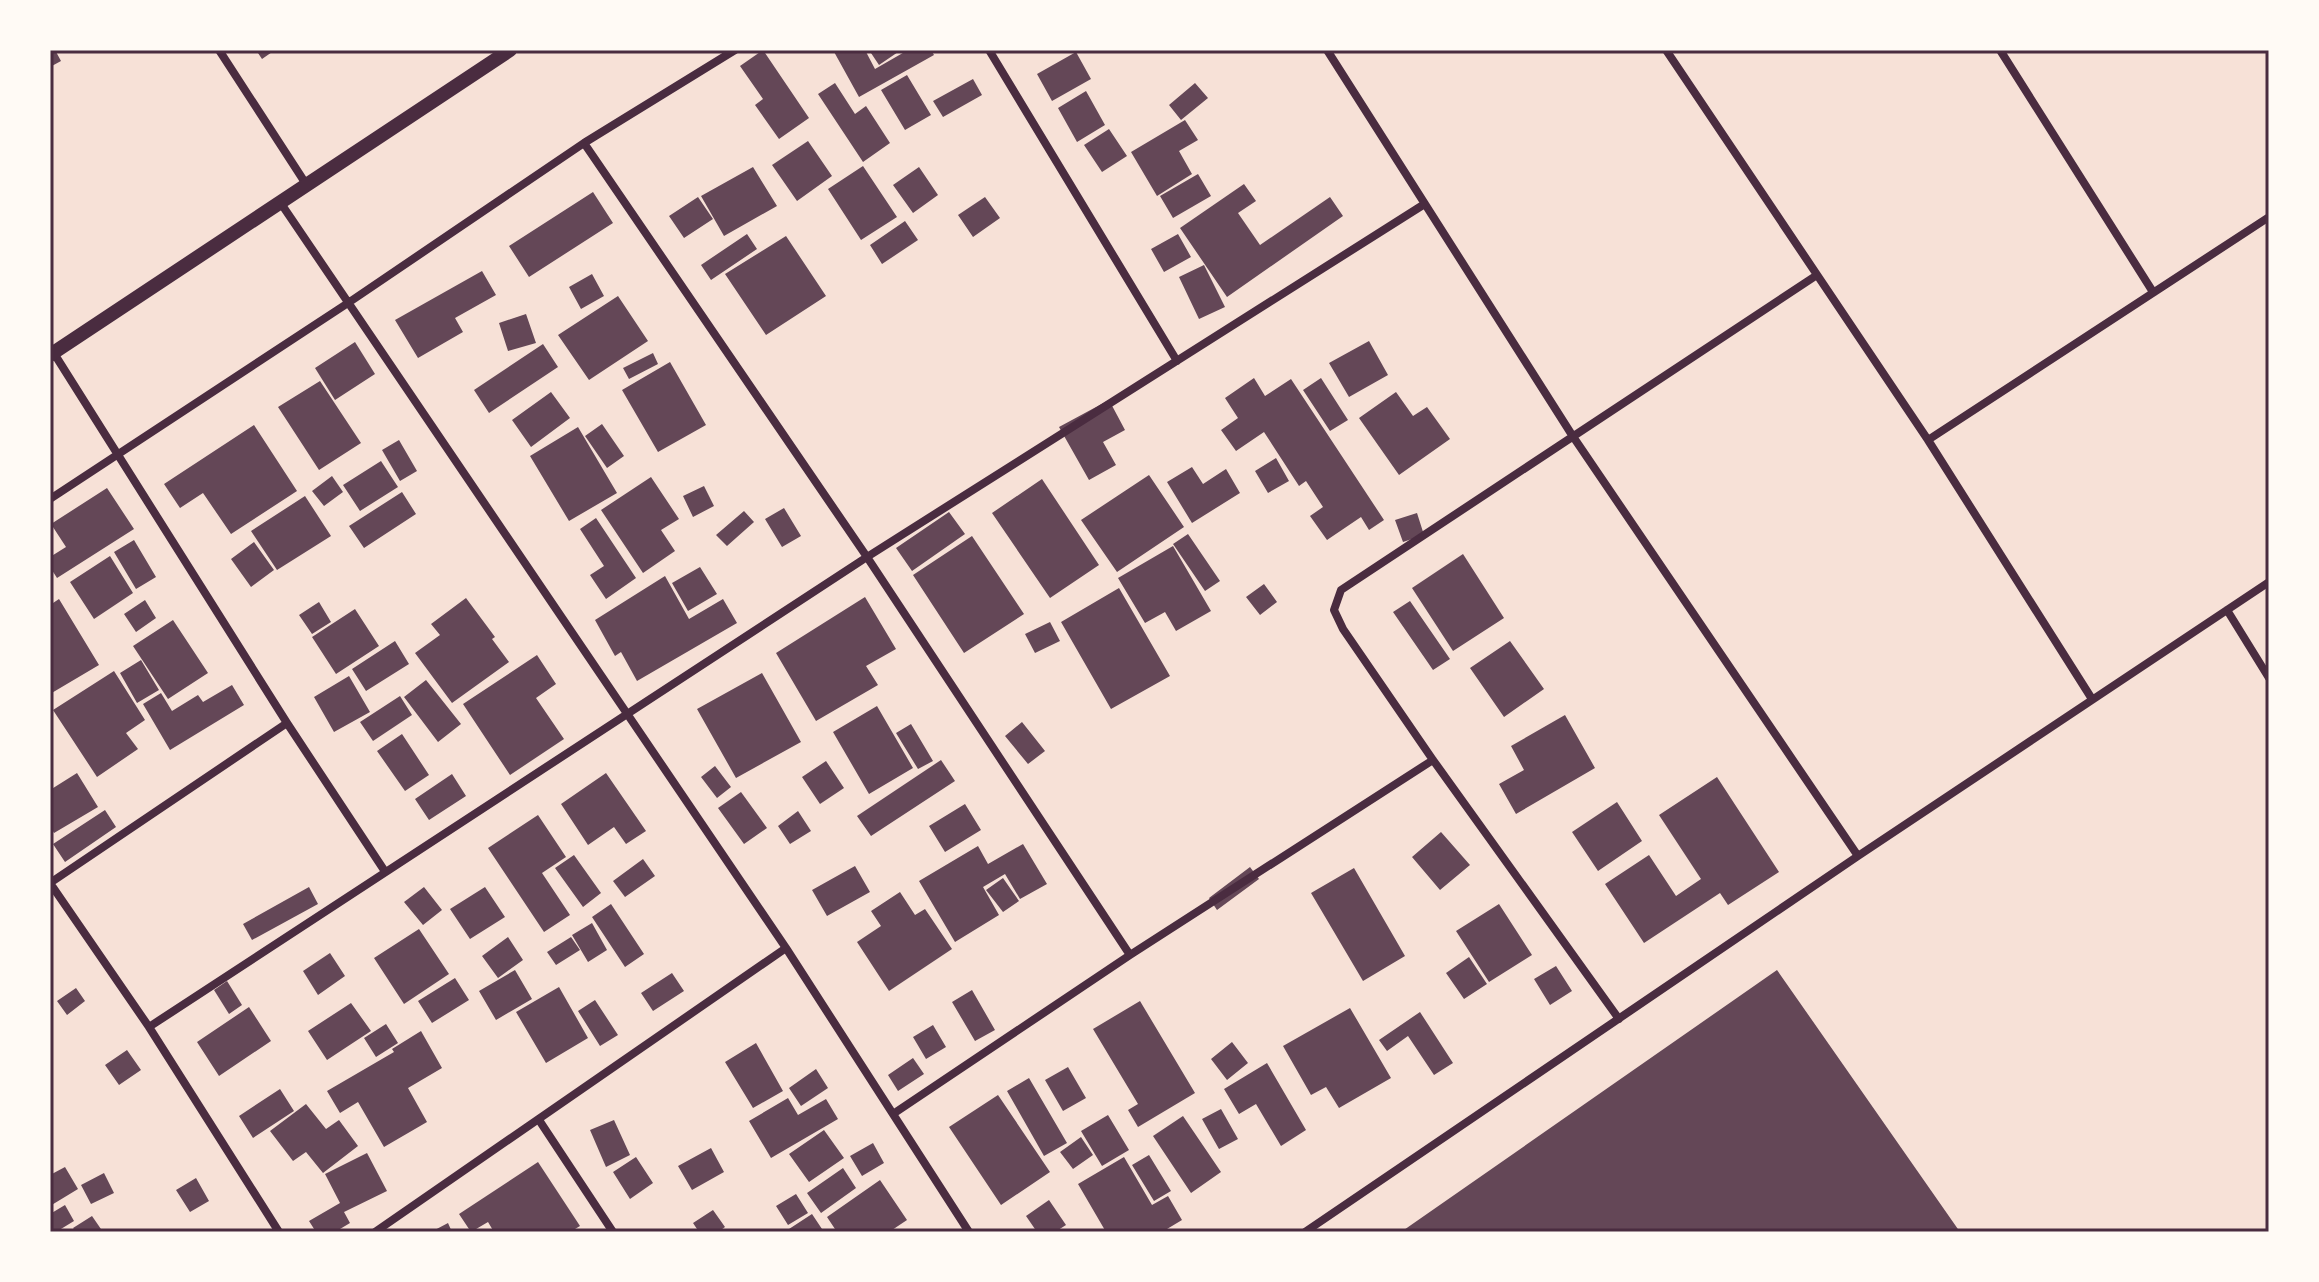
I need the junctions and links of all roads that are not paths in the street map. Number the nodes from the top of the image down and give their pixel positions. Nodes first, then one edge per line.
1 (219, 50) edge
2 (510, 50) edge
3 (735, 50) edge
4 (989, 50) edge
5 (1327, 50) edge
6 (1666, 50) edge
7 (2000, 50) edge
8 (584, 143) junction
9 (306, 184) junction
10 (280, 202) junction
11 (1423, 205) junction
12 (2269, 217) edge
13 (1817, 275) junction
14 (2153, 292) junction
15 (348, 303) junction
16 (51, 351) edge
17 (1177, 361) junction
18 (1572, 435) junction
19 (1928, 440) junction
20 (118, 456) junction
21 (50, 499) edge
22 (867, 557) junction
23 (2269, 582) edge
24 (2227, 610) junction
25 (2269, 678) edge
26 (2092, 699) junction
27 (626, 712) junction
28 (287, 723) junction
29 (1433, 760) junction
30 (1858, 856) junction
31 (384, 870) junction
32 (50, 883) edge
33 (786, 948) junction
34 (1130, 955) junction
35 (1619, 1019) junction
36 (149, 1027) junction
37 (893, 1114) junction
38 (539, 1120) junction
39 (279, 1232) edge
40 (375, 1232) edge
41 (613, 1232) edge
42 (969, 1232) edge
43 (1305, 1232) edge

1 - 9 street
2 - 9 street
3 - 8 street
4 - 17 street
5 - 11 street
6 - 13 street
7 - 14 street
8 - 15 street
8 - 22 street
9 - 10 street
10 - 15 street
10 - 16 street
11 - 17 street
11 - 18 street
12 - 14 street
13 - 18 street
13 - 19 street
14 - 19 street
15 - 20 street
15 - 27 street
16 - 20 street
17 - 22 street
18 - 29 street
18 - 30 street
19 - 26 street
20 - 21 street
20 - 28 street
22 - 27 street
22 - 34 street
23 - 24 street
24 - 25 street
24 - 26 street
26 - 30 street
27 - 31 street
27 - 33 street
28 - 31 street
28 - 32 street
29 - 34 street
29 - 35 street
30 - 35 street
31 - 36 street
32 - 36 street
33 - 37 street
33 - 38 street
34 - 37 street
35 - 43 street
36 - 39 street
37 - 42 street
38 - 40 street
38 - 41 street

